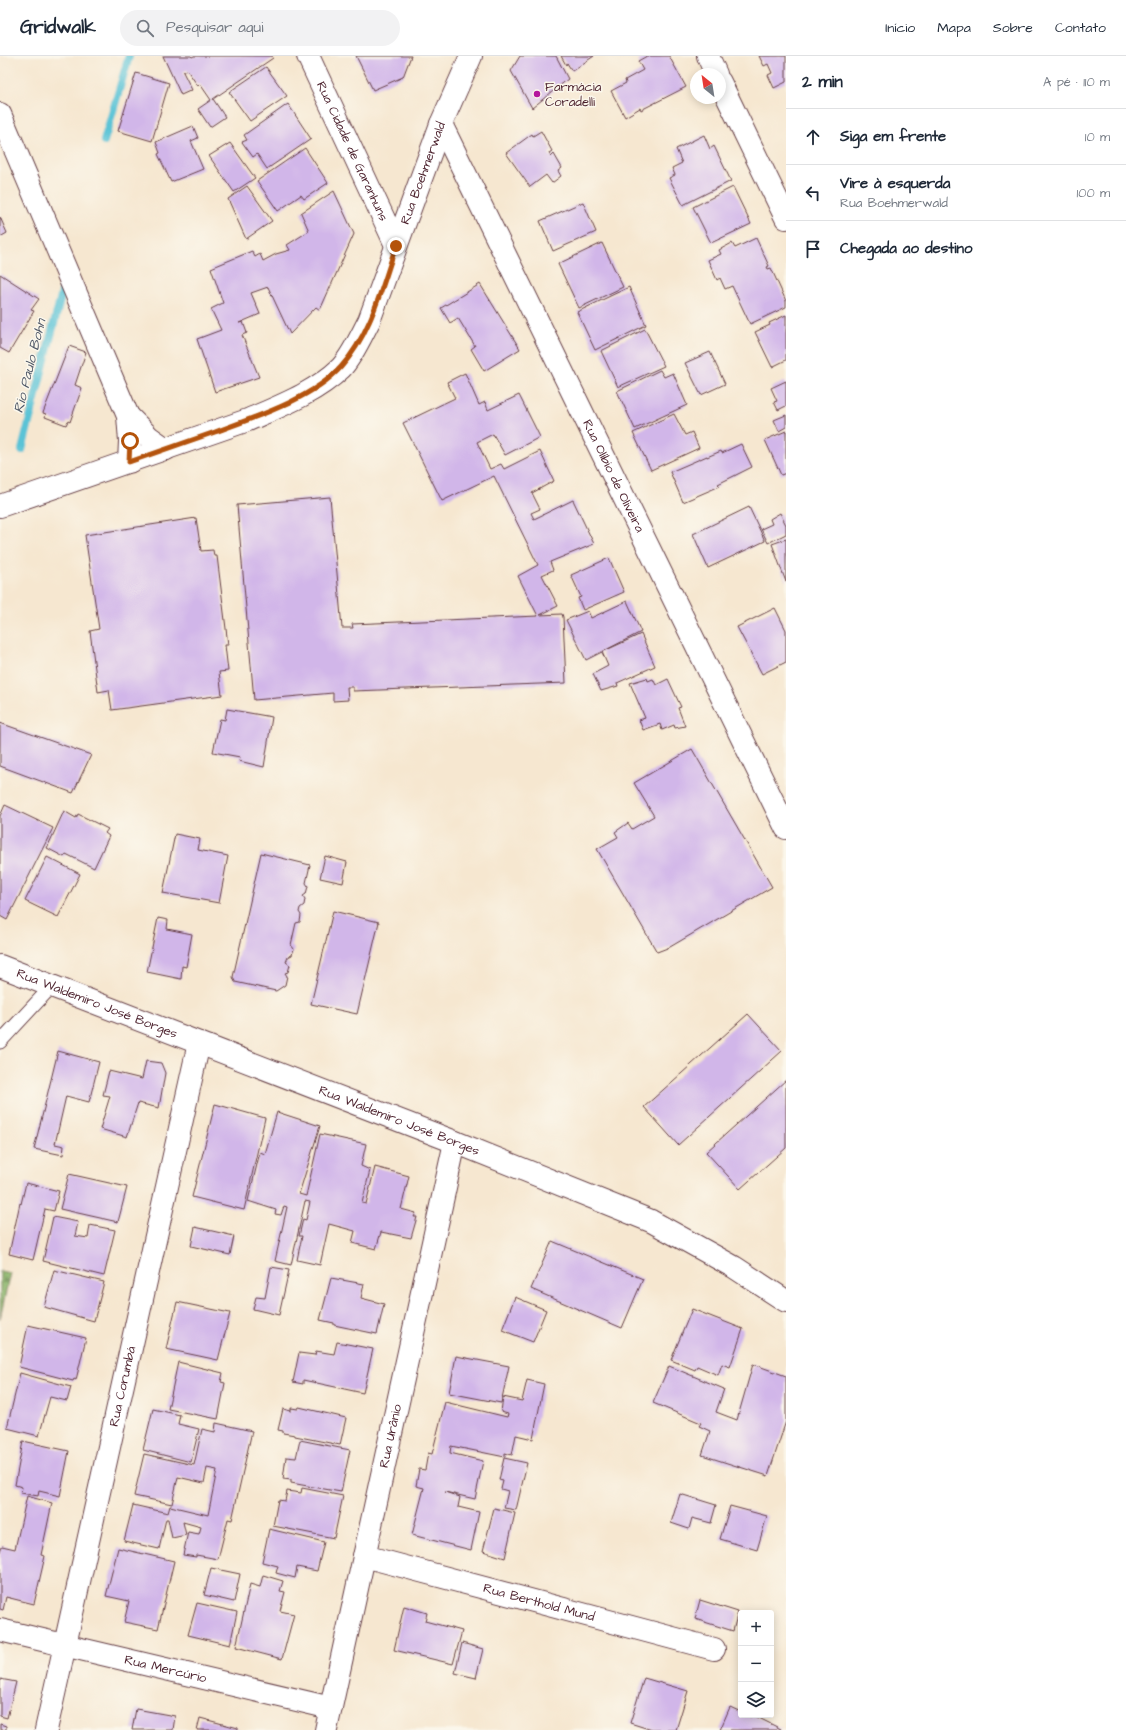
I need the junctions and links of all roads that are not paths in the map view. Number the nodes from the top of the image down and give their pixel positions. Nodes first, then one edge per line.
1 (308, 56) edge
2 (471, 56) edge
3 (708, 56) edge
4 (713, 68) edge
5 (726, 94) edge
6 (0, 114) edge
7 (442, 124) junction
8 (786, 218) edge
9 (396, 246) junction
10 (128, 416) junction
11 (166, 449) junction
12 (129, 462) junction
13 (0, 506) edge
14 (786, 828) edge
15 (0, 966) edge
16 (52, 986) junction
17 (0, 1042) edge
18 (199, 1043) junction
19 (455, 1142) junction
20 (786, 1301) edge
21 (364, 1556) junction
22 (0, 1630) edge
23 (65, 1646) junction
24 (714, 1649) dead end
25 (331, 1708) junction
26 (46, 1730) edge
27 (326, 1730) edge

1 - 9 street, Rua Cidade de Garanhuns
2 - 7 street, Rua Boehmerwald
3 - 4 street
5 - 8 street
6 - 10 street
7 - 9 street, Rua Boehmerwald
7 - 14 street, Rua Olíbio de Oliveira
9 - 11 street, Rua Boehmerwald
10 - 11 street
10 - 12 street
11 - 12 street, Rua Boehmerwald
12 - 13 street, Rua Boehmerwald
15 - 16 street, Rua Waldemiro José Borges
16 - 17 lane
16 - 18 street, Rua Waldemiro José Borges
18 - 19 street, Rua Waldemiro José Borges
18 - 23 street, Rua Corumbá
19 - 20 street, Rua Waldemiro José Borges
19 - 21 street, Rua Urânio
21 - 24 street, Rua Berthold Mund
21 - 25 street, Rua Urânio
22 - 23 street, Rua Mercúrio
23 - 25 street, Rua Mercúrio
23 - 26 street, Rua Corumbá
25 - 27 street, Rua Urânio

